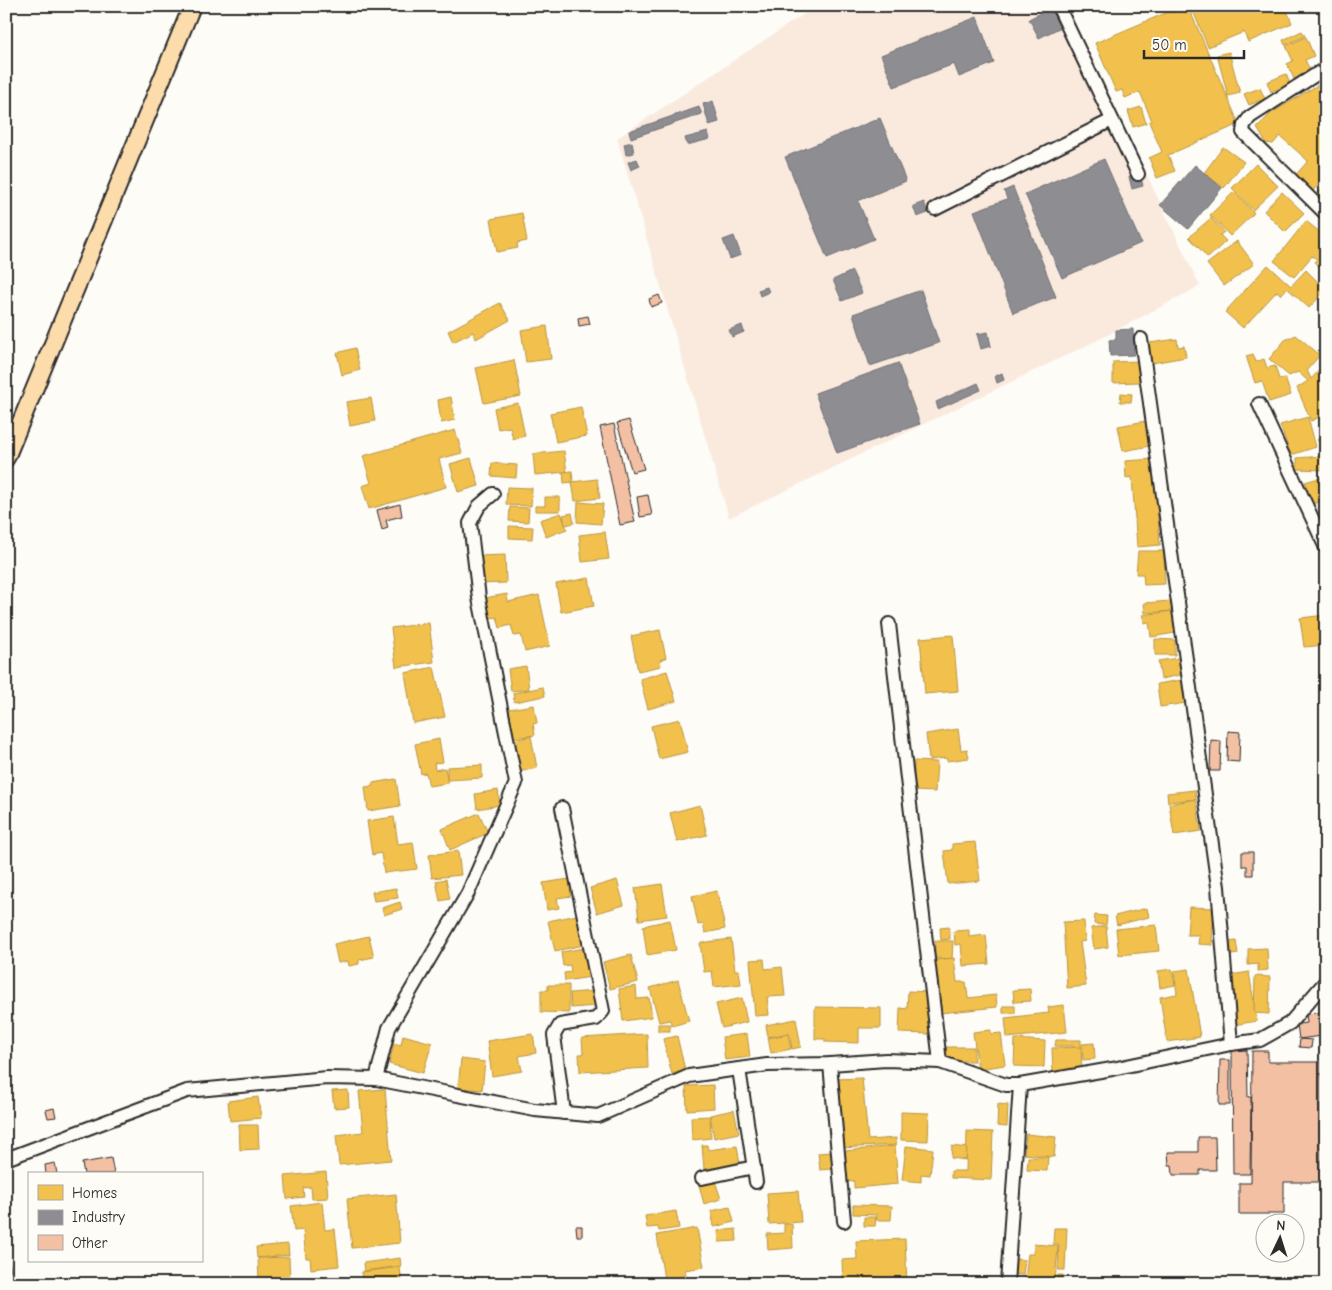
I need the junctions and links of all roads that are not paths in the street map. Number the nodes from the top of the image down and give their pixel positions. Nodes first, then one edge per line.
1 (192, 6) edge
2 (1058, 6) edge
3 (1326, 68) edge
4 (1112, 120) junction
5 (1138, 174) dead end
6 (935, 210) dead end
7 (1326, 214) edge
8 (1141, 339) dead end
9 (1259, 404) dead end
10 (6, 458) edge
11 (494, 494) dead end
12 (1326, 548) edge
13 (889, 624) dead end
14 (562, 808) dead end
15 (1326, 981) edge
16 (1230, 1044) junction
17 (940, 1062) junction
18 (830, 1064) junction
19 (739, 1069) junction
20 (376, 1080) junction
21 (1020, 1085) junction
22 (564, 1112) junction
23 (6, 1159) edge
24 (754, 1167) junction
25 (702, 1178) dead end
26 (756, 1182) dead end
27 (844, 1222) dead end
28 (1007, 1284) edge

1 - 10 main road
2 - 4 street
3 - 7 street
4 - 5 street
4 - 6 street
8 - 16 street
9 - 12 street
11 - 20 street
13 - 17 street
14 - 22 street
15 - 16 street
16 - 21 street
17 - 18 street
17 - 21 street
18 - 19 street
18 - 27 street
19 - 22 street
19 - 24 street
20 - 22 street
20 - 23 street
21 - 28 street
24 - 25 street
24 - 26 street

